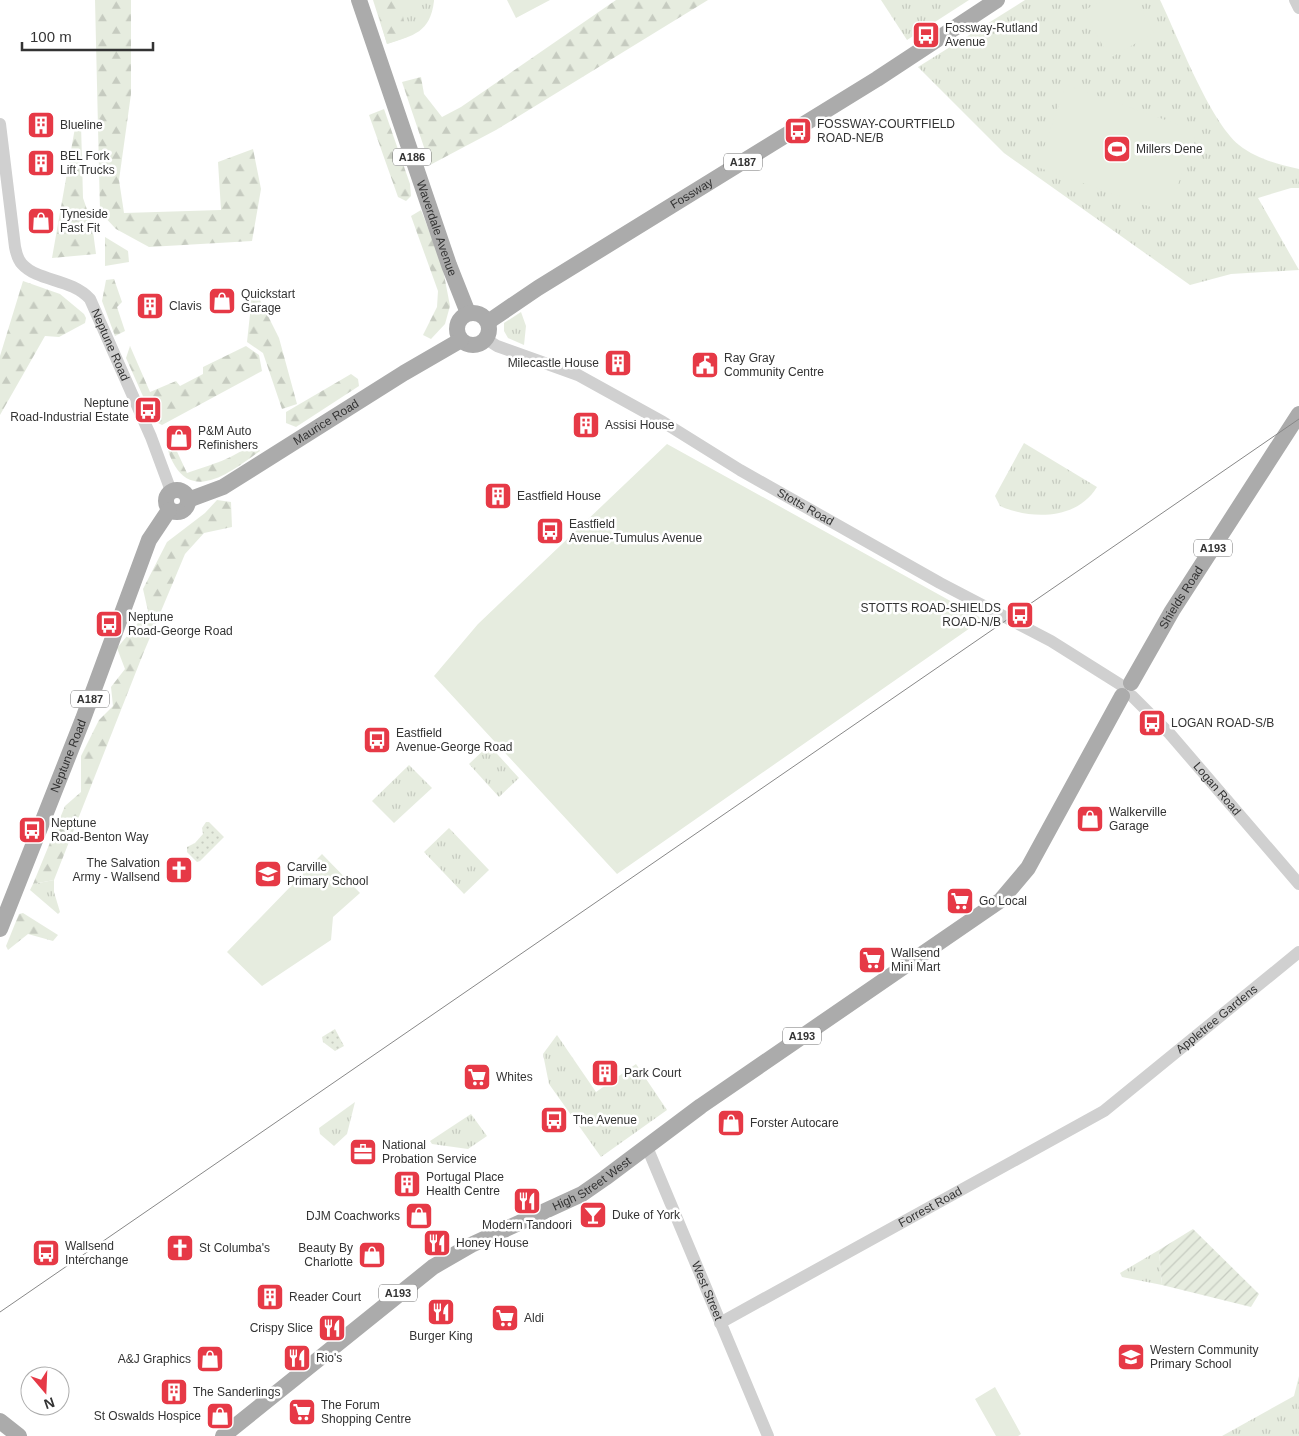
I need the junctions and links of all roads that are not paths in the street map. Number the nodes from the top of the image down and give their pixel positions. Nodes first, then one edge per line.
1 (359, 0) edge
2 (997, 0) edge
3 (1295, 0) edge
4 (1299, 8) edge
5 (0, 124) edge
6 (468, 313) junction
7 (488, 322) junction
8 (486, 339) junction
9 (461, 340) junction
10 (1299, 414) edge
11 (171, 492) junction
12 (188, 500) junction
13 (169, 510) junction
14 (1126, 690) junction
15 (1299, 884) edge
16 (0, 929) edge
17 (960, 929) joint
18 (1299, 952) edge
19 (1135, 1086) joint
20 (647, 1147) junction
21 (720, 1323) junction
22 (0, 1421) edge
23 (19, 1436) edge
24 (223, 1436) edge
25 (768, 1436) edge

1 - 6 main road, Waverdale Avenue / A186
2 - 7 main road, Fossway / A187
3 - 4 street
5 - 11 street, Neptune Road
6 - 7 main road
6 - 9 main road
7 - 8 main road
8 - 9 main road
8 - 14 street, Stotts Road
9 - 12 main road, Maurice Road
10 - 14 main road, Shields Road / A193
11 - 12 main road
11 - 13 main road, Neptune Road / A187
12 - 13 main road
13 - 16 main road, Neptune Road / A187
14 - 15 street, Logan Road
14 - 17 main road, Shields Road / A193
17 - 20 main road, High Street West / A193
18 - 19 street, Appletree Gardens
19 - 21 street, Forrest Road
20 - 21 street, West Street
20 - 24 main road, High Street West / A193
21 - 25 street, West Street
22 - 23 main road

